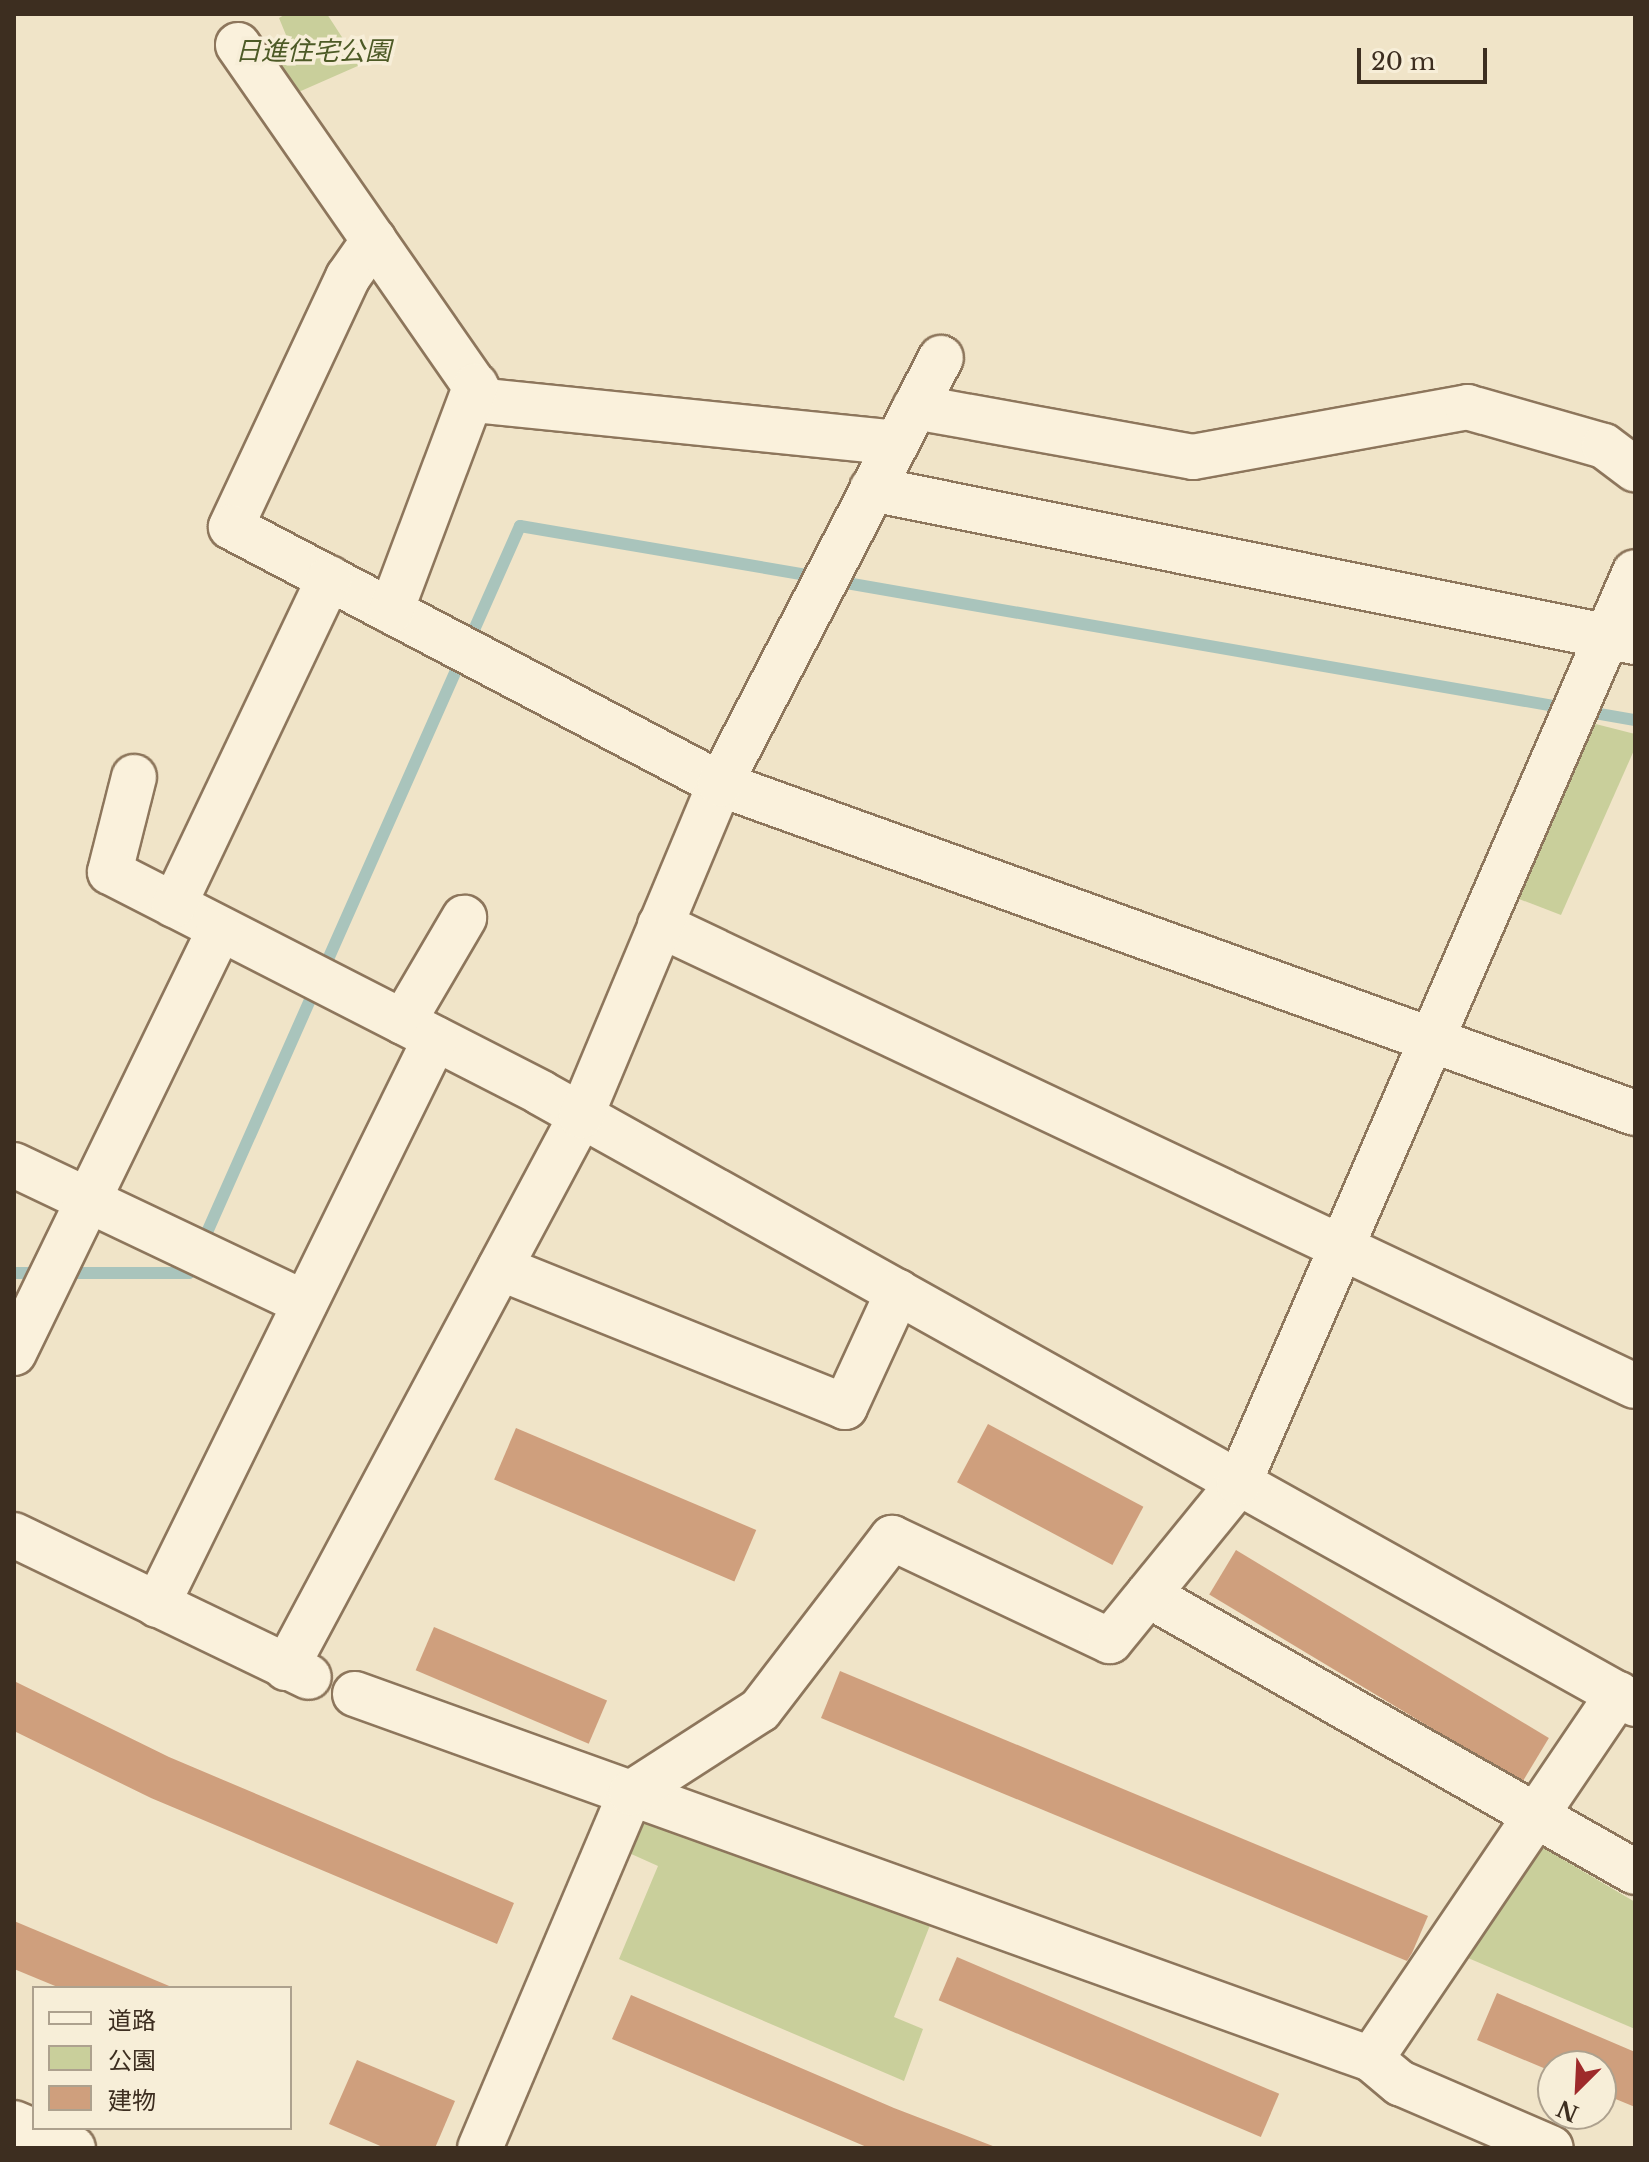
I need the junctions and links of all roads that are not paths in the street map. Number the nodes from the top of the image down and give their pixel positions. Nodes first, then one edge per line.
1 (238, 45) dead end
2 (374, 240) junction
3 (941, 358) dead end
4 (476, 385) junction
5 (906, 425) junction
6 (1635, 469) edge
7 (872, 489) junction
8 (1635, 572) edge
9 (329, 578) junction
10 (391, 611) junction
11 (1621, 639) edge
12 (134, 777) dead end
13 (720, 784) junction
14 (174, 905) junction
15 (464, 918) dead end
16 (660, 925) junction
17 (220, 929) junction
18 (419, 1030) junction
19 (1433, 1040) junction
20 (1635, 1113) edge
21 (581, 1116) junction
22 (14, 1165) edge
23 (87, 1203) junction
24 (1343, 1245) junction
25 (500, 1268) junction
26 (898, 1292) junction
27 (305, 1303) junction
28 (14, 1353) edge
29 (1635, 1386) edge
30 (1239, 1483) junction
31 (14, 1535) edge
32 (1148, 1595) junction
33 (157, 1605) junction
34 (355, 1694) dead end
35 (1626, 1699) edge
36 (631, 1793) junction
37 (1536, 1816) junction
38 (1635, 1872) edge
39 (1371, 2059) junction
40 (14, 2123) edge
41 (73, 2148) edge
42 (480, 2148) edge
43 (1551, 2148) edge

1 - 2 street
2 - 4 street
2 - 9 street
3 - 5 street
4 - 5 street
4 - 10 street
5 - 6 street
5 - 7 street
7 - 11 street
7 - 13 street
8 - 11 street
9 - 10 street
9 - 14 street
10 - 13 street
11 - 19 street
12 - 14 street
13 - 16 street
13 - 19 street
14 - 17 street
15 - 18 street
16 - 21 street
16 - 24 street
17 - 18 street
17 - 23 street
18 - 21 street
18 - 27 street
19 - 20 street
19 - 24 street
21 - 25 street
21 - 26 street
22 - 23 street
23 - 27 street
23 - 28 street
24 - 29 street
24 - 30 street
25 - 26 street
25 - 33 street
26 - 30 street
27 - 33 street
30 - 32 street
30 - 35 street
31 - 33 street
32 - 36 street
32 - 37 street
34 - 36 street
35 - 37 street
36 - 39 street
36 - 42 street
37 - 38 street
37 - 39 street
39 - 43 street
40 - 41 street

